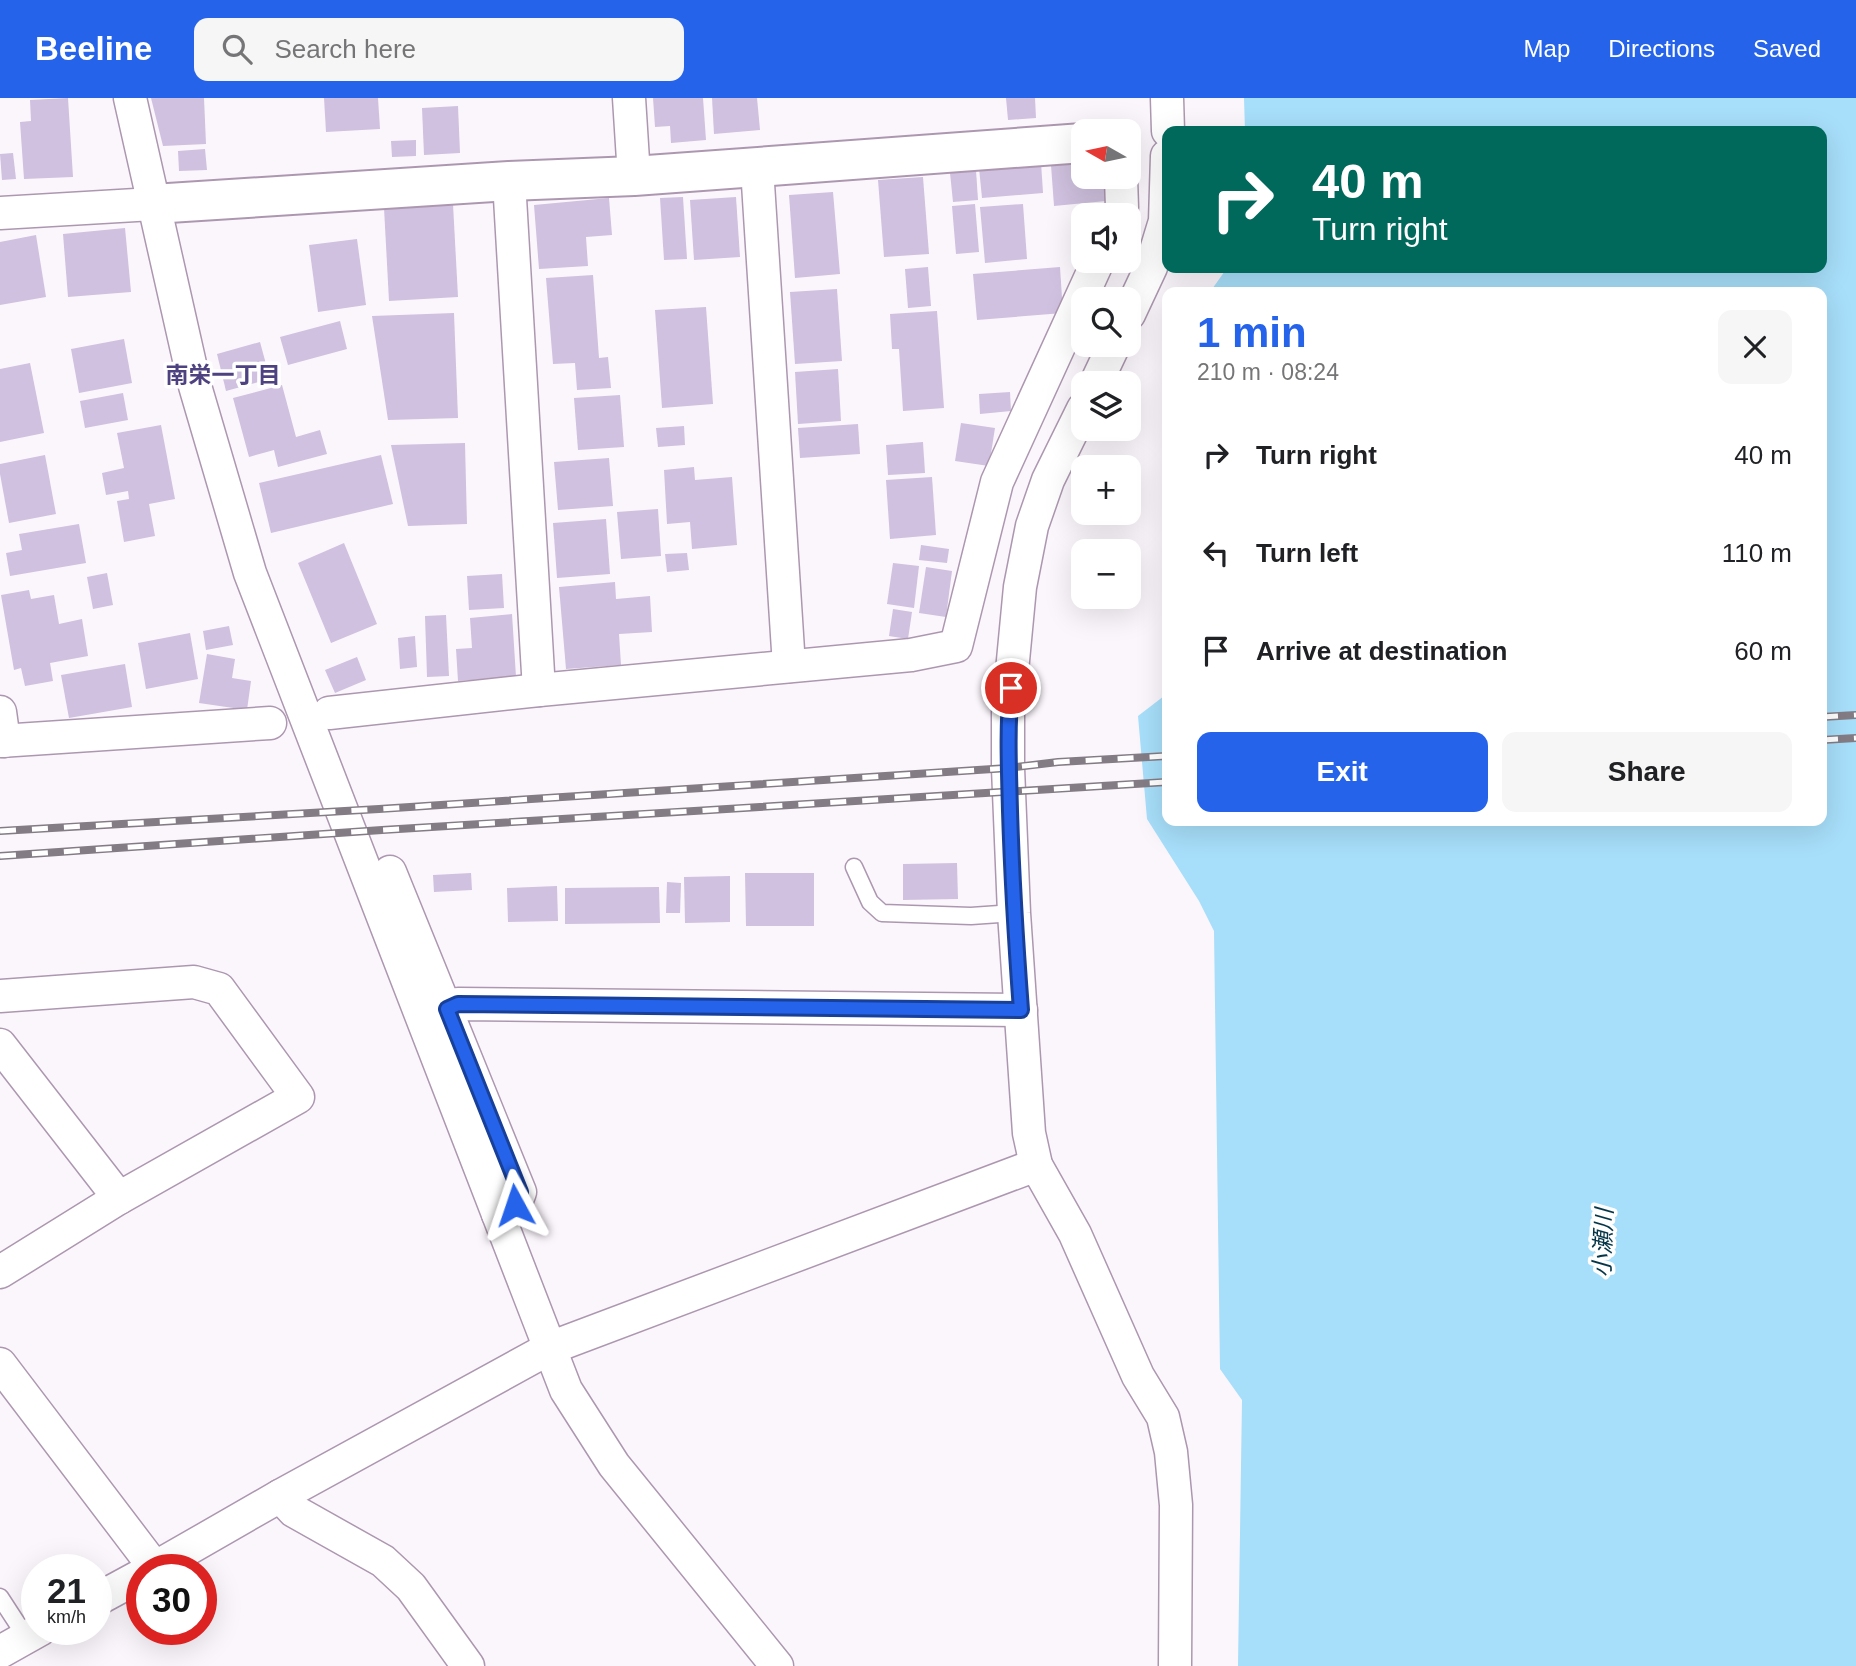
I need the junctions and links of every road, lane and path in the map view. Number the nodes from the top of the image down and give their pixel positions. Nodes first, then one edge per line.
1 (130, 98) edge
2 (629, 98) edge
3 (1167, 98) edge
4 (1168, 126) edge
5 (1071, 144) edge
6 (757, 168) junction
7 (634, 176) junction
8 (509, 181) junction
9 (153, 204) junction
10 (0, 213) edge
11 (1162, 231) edge
12 (1093, 273) edge
13 (1141, 288) edge
14 (1071, 433) edge
15 (789, 666) junction
16 (540, 690) junction
17 (329, 713) dead end
18 (271, 723) dead end
19 (1, 732) edge
20 (854, 867) dead end
21 (390, 872) dead end
22 (1014, 913) junction
23 (0, 996) edge
24 (447, 1009) junction
25 (1021, 1010) junction
26 (0, 1045) edge
27 (1036, 1165) junction
28 (118, 1198) junction
29 (498, 1214) junction
30 (0, 1272) edge
31 (550, 1348) junction
32 (0, 1364) edge
33 (280, 1496) junction
34 (138, 1554) edge
35 (179, 1554) edge
36 (0, 1597) edge
37 (16, 1632) edge
38 (468, 1666) edge
39 (777, 1666) edge
40 (1175, 1666) edge

1 - 9 street
2 - 7 street
3 - 4 street
5 - 6 street
6 - 7 street
6 - 15 street
7 - 8 street
8 - 9 street
8 - 16 street
9 - 10 street
9 - 29 street
11 - 13 street
12 - 15 street
14 - 22 street
15 - 16 street
16 - 17 street
18 - 19 street
20 - 22 lane
21 - 24 street
22 - 25 street
23 - 28 street
24 - 25 street
24 - 29 street
25 - 27 street
26 - 28 street
27 - 31 street
27 - 40 street
28 - 30 street
29 - 31 street
31 - 33 street
31 - 39 street
32 - 34 street
33 - 35 street
33 - 38 street
36 - 37 lane

